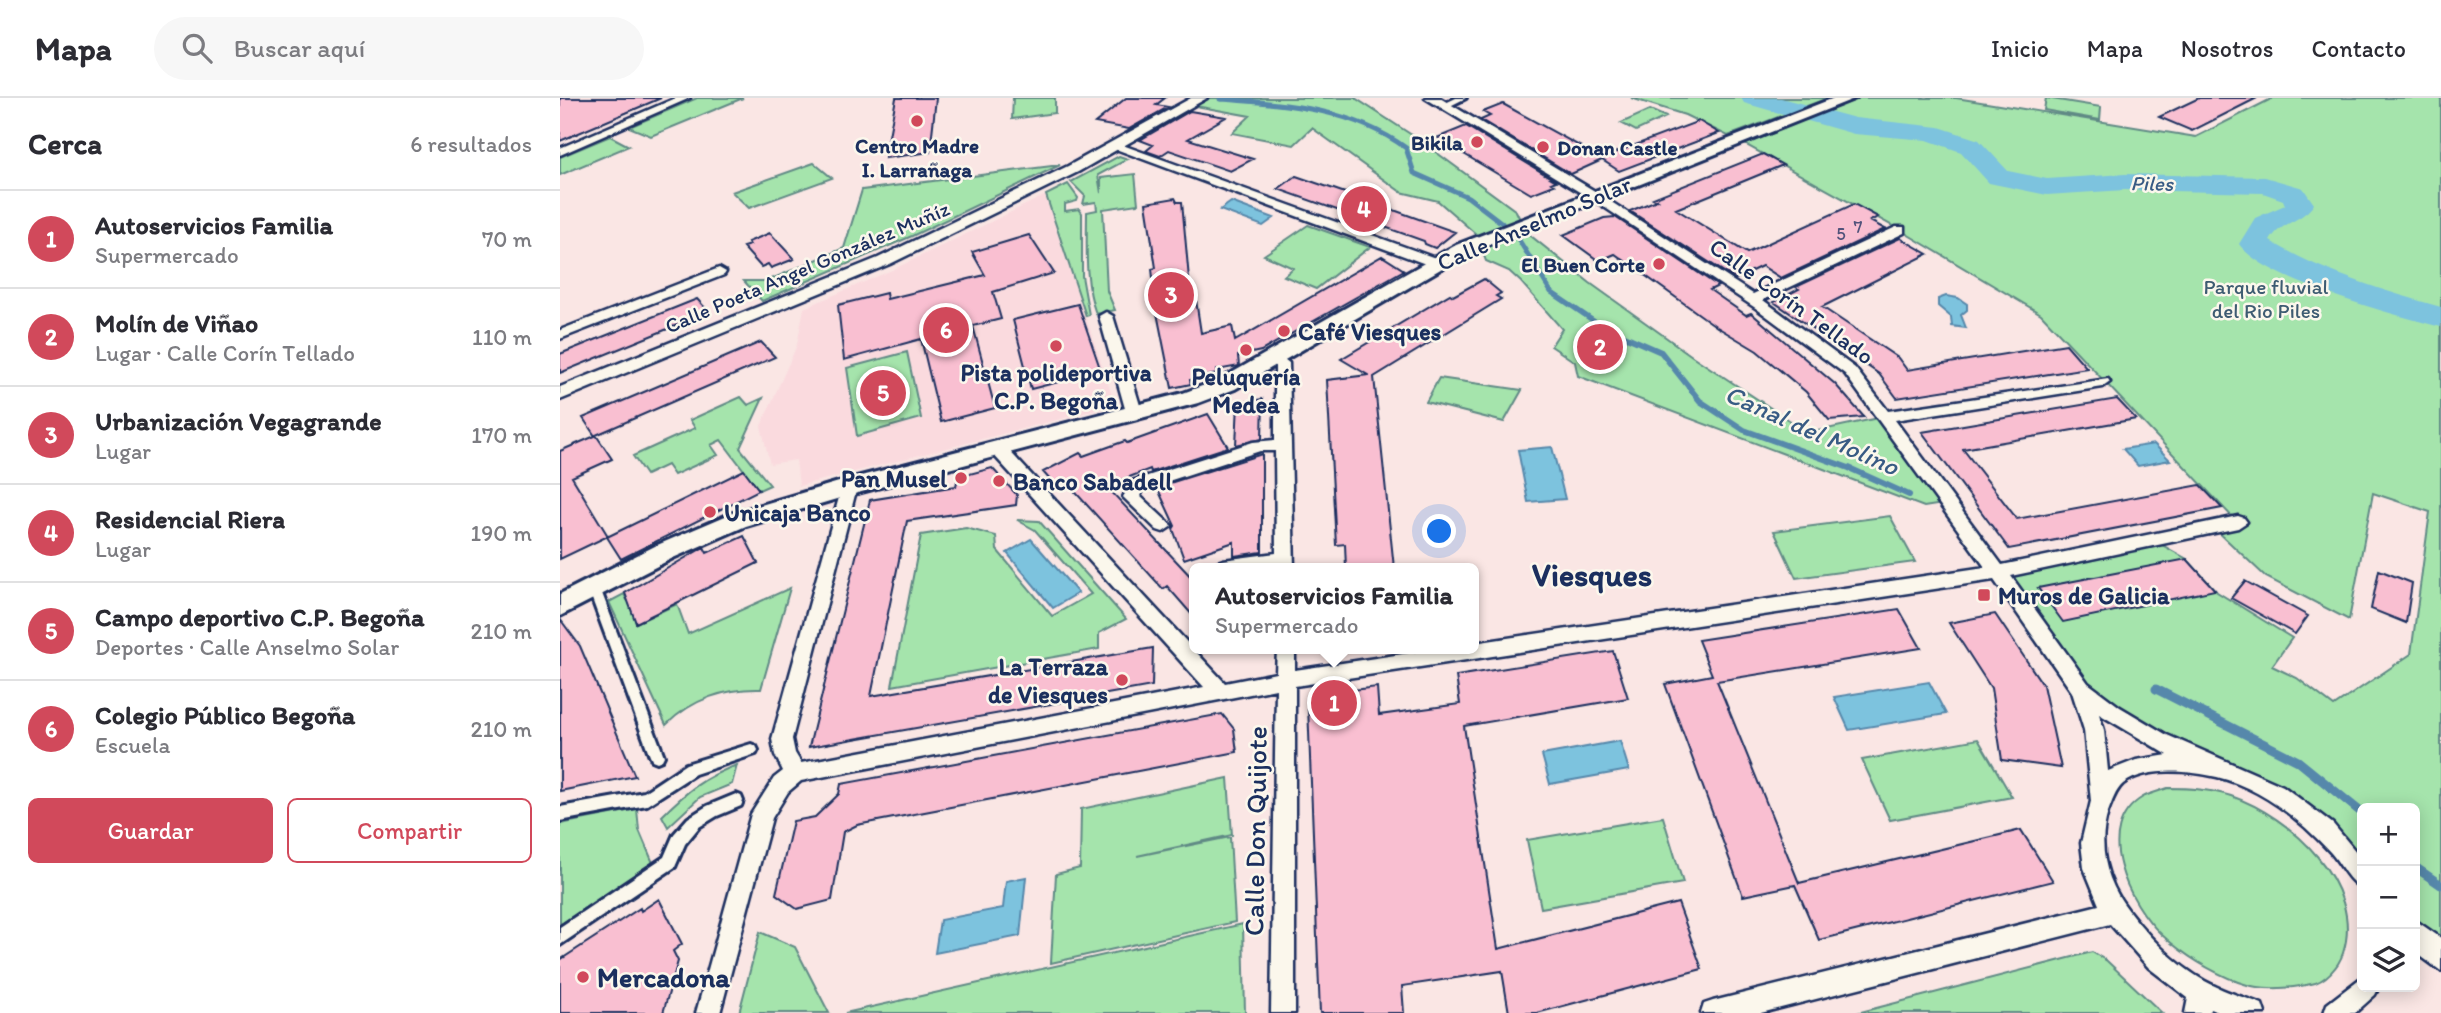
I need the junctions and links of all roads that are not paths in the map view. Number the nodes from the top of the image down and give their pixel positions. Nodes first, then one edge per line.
1 (685, 98) edge
2 (1201, 98) edge
3 (1462, 98) edge
4 (1848, 98) edge
5 (1437, 102) edge
6 (1117, 146) junction
7 (560, 152) edge
8 (1597, 196) junction
9 (1900, 230) dead end
10 (1436, 263) junction
11 (719, 272) dead end
12 (1752, 300) junction
13 (1106, 316) dead end
14 (560, 335) edge
15 (1275, 357) junction
16 (653, 358) junction
17 (2103, 382) dead end
18 (560, 394) edge
19 (560, 410) edge
20 (1134, 412) junction
21 (1887, 416) junction
22 (1283, 445) junction
23 (997, 448) junction
24 (849, 486) junction
25 (2238, 522) dead end
26 (1163, 526) dead end
27 (1285, 563) edge
28 (1999, 572) junction
29 (594, 589) junction
30 (560, 606) edge
31 (1479, 650) edge
32 (1286, 654) edge
33 (1453, 654) edge
34 (1286, 679) junction
35 (2081, 689) junction
36 (1221, 692) junction
37 (751, 750) dead end
38 (657, 755) dead end
39 (2213, 765) junction
40 (796, 773) junction
41 (736, 801) dead end
42 (2101, 801) junction
43 (560, 814) edge
44 (2357, 871) edge
45 (2114, 912) junction
46 (560, 937) edge
47 (2420, 938) edge
48 (2441, 957) edge
49 (2362, 992) edge
50 (2199, 1003) edge
51 (708, 1013) edge
52 (1283, 1013) edge
53 (1713, 1013) edge
54 (2253, 1013) edge
55 (2336, 1013) edge

1 - 7 street
2 - 6 street, Calle Poeta Angel González Muñíz
3 - 5 street, Calle Corín Tellado
4 - 8 main road, Calle Anselmo Solar
5 - 8 street, Calle Corín Tellado
6 - 10 street
6 - 16 street, Calle Poeta Angel González Muñíz
8 - 10 main road, Calle Anselmo Solar
8 - 12 street, Calle Corín Tellado
9 - 12 street
10 - 15 main road, Calle Anselmo Solar
11 - 14 street
12 - 21 street, Calle Corín Tellado
13 - 20 street
15 - 20 main road, Calle Anselmo Solar
15 - 22 street
16 - 18 street, Calle Poeta Angel González Muñíz
16 - 19 street, Calle Poeta Angel González Muñíz
17 - 21 street
20 - 23 main road, Calle Anselmo Solar
21 - 28 street, Calle Corín Tellado
22 - 26 street
22 - 27 street
23 - 24 main road, Calle Anselmo Solar
23 - 36 street
24 - 29 main road, Calle Anselmo Solar
24 - 40 street
25 - 28 street
28 - 31 street
28 - 35 street, Calle Corín Tellado
29 - 30 main road, Calle Anselmo Solar
29 - 38 street
32 - 34 street, Calle Don Quijote
33 - 34 street
34 - 36 street
34 - 52 street, Calle Don Quijote
35 - 39 street, Calle Corín Tellado
35 - 42 street, Calle Corín Tellado
36 - 40 street
37 - 43 street
39 - 42 street
39 - 44 street
40 - 51 street
41 - 46 street
42 - 45 street
45 - 50 street
45 - 53 street
47 - 48 street
49 - 55 street
50 - 54 street

